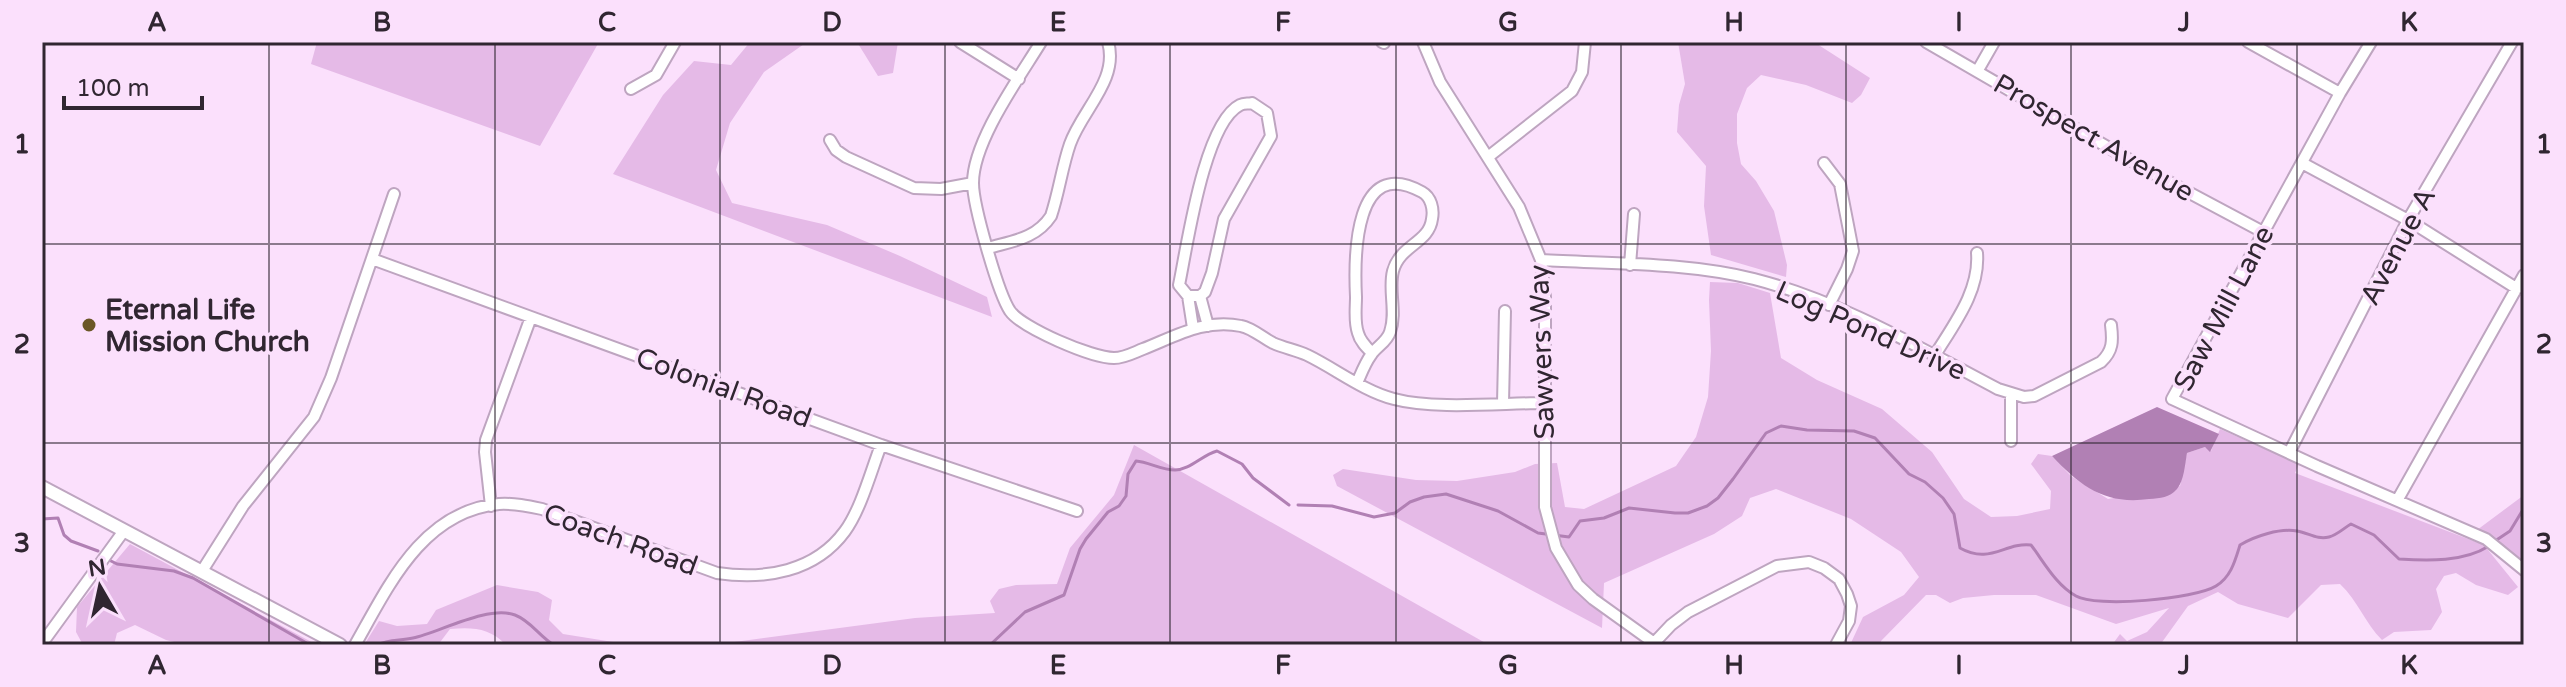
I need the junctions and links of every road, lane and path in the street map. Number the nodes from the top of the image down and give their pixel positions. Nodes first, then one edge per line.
1 (675, 42) edge
2 (960, 42) edge
3 (1041, 42) edge
4 (1108, 42) edge
5 (1423, 42) edge
6 (1585, 42) edge
7 (1926, 42) edge
8 (1994, 42) edge
9 (2248, 42) edge
10 (2371, 42) edge
11 (2512, 42) edge
12 (1978, 70) junction
13 (1019, 79) junction
14 (631, 89) dead end
15 (2340, 93) junction
16 (830, 140) dead end
17 (1488, 157) junction
18 (1824, 163) dead end
19 (2302, 163) junction
20 (973, 183) junction
21 (394, 194) dead end
22 (1634, 214) dead end
23 (2408, 220) junction
24 (2263, 232) junction
25 (988, 248) junction
26 (1977, 253) dead end
27 (372, 259) junction
28 (1541, 260) junction
29 (1630, 265) junction
30 (2524, 275) edge
31 (2520, 288) edge
32 (1188, 296) junction
33 (1200, 296) junction
34 (1829, 305) junction
35 (1505, 311) dead end
36 (531, 317) junction
37 (2111, 325) dead end
38 (1208, 326) junction
39 (1193, 328) junction
40 (1372, 353) junction
41 (1935, 355) junction
42 (1357, 383) junction
43 (2011, 395) junction
44 (1503, 403) junction
45 (1545, 403) junction
46 (2011, 441) dead end
47 (881, 445) junction
48 (2289, 453) junction
49 (42, 487) edge
50 (2398, 499) junction
51 (491, 506) junction
52 (1077, 511) dead end
53 (123, 532) junction
54 (2524, 570) edge
55 (202, 571) junction
56 (47, 639) edge
57 (1656, 644) edge
58 (340, 645) edge
59 (355, 645) edge
60 (1836, 645) edge

1 - 14 street
2 - 13 street
3 - 13 street
4 - 25 street
5 - 17 street, Sawyers Way
6 - 17 street
7 - 12 street, Prospect Avenue
8 - 12 street
9 - 15 street
10 - 15 street, Saw Mill Lane
11 - 23 street, Avenue A
12 - 24 street, Prospect Avenue
13 - 20 street
15 - 19 street, Saw Mill Lane
16 - 20 street
17 - 28 street, Sawyers Way
18 - 34 street
19 - 23 street
19 - 24 street, Saw Mill Lane
20 - 25 street
21 - 27 street
22 - 29 street
23 - 31 street
23 - 48 street, Avenue A
24 - 48 street, Saw Mill Lane
25 - 39 street
26 - 41 street
27 - 36 street, Colonial Road
27 - 55 street
28 - 29 street, Log Pond Drive
28 - 45 street, Sawyers Way
29 - 34 street, Log Pond Drive
30 - 31 street
31 - 50 street
32 - 33 street
32 - 33 street
32 - 39 street
33 - 38 street
34 - 41 street, Log Pond Drive
35 - 44 street
36 - 47 street, Colonial Road
36 - 51 street
37 - 43 street
38 - 39 street
38 - 42 street
40 - 40 street
40 - 42 street
41 - 43 street, Log Pond Drive
42 - 44 street
43 - 46 street
44 - 45 street
45 - 57 street, Sawyers Way
47 - 51 street, Coach Road
47 - 52 street, Colonial Road
48 - 50 street, Saw Mill Lane
49 - 53 street
50 - 54 street, Saw Mill Lane
51 - 59 street, Coach Road
53 - 55 street
53 - 56 street
55 - 58 street
57 - 60 street

